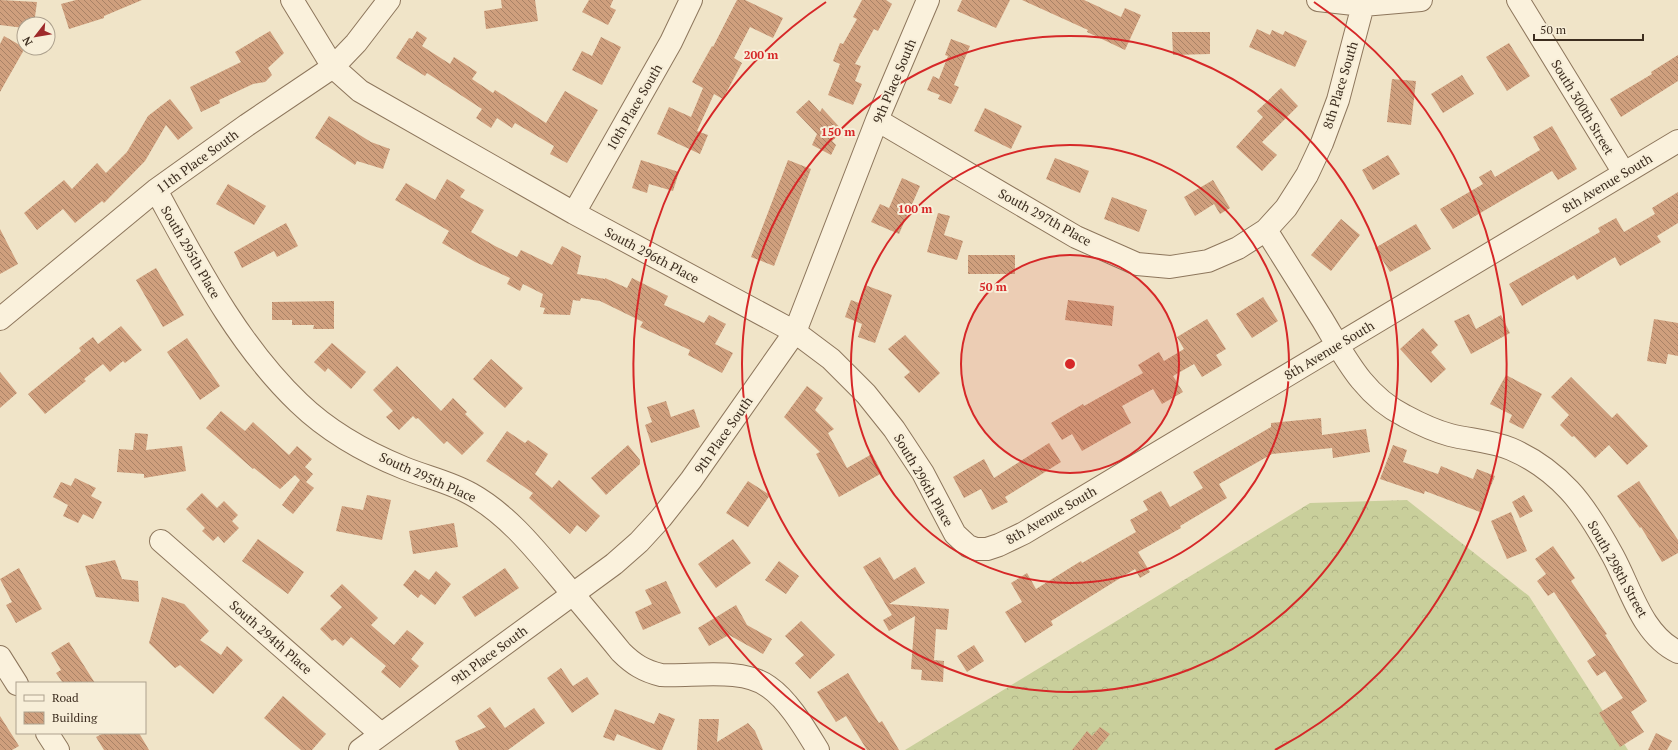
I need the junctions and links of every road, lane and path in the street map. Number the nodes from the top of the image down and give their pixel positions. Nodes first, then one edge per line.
1 (292, 0) edge
2 (389, 0) edge
3 (691, 0) edge
4 (928, 0) edge
5 (1318, 0) edge
6 (1421, 0) edge
7 (1518, 0) edge
8 (1363, 5) junction
9 (333, 67) junction
10 (877, 120) junction
11 (1678, 141) edge
12 (1624, 173) junction
13 (156, 190) junction
14 (574, 213) junction
15 (1266, 230) junction
16 (0, 319) edge
17 (795, 332) junction
18 (1338, 345) junction
19 (161, 541) dead end
20 (976, 549) joint
21 (573, 594) junction
22 (1678, 652) edge
23 (0, 657) edge
24 (16, 682) edge
25 (48, 734) edge
26 (381, 734) junction
27 (58, 750) edge
28 (360, 750) edge
29 (818, 750) edge

1 - 9 street, South 296th Place
2 - 9 street, 11th Place South
3 - 14 street, 10th Place South
4 - 10 street, 9th Place South
5 - 8 street
6 - 8 street
7 - 12 street, South 300th Street
8 - 15 street, 8th Place South
9 - 13 street, 11th Place South
9 - 14 street, South 296th Place
10 - 15 street, South 297th Place
10 - 17 street, 9th Place South
11 - 12 street, 8th Avenue South
12 - 18 street, 8th Avenue South
13 - 16 street, 11th Place South
13 - 21 street, South 295th Place
14 - 17 street, South 296th Place
15 - 18 street, South 298th Street
17 - 20 street, South 296th Place
17 - 21 street, 9th Place South
18 - 20 street, 8th Avenue South
18 - 22 street, South 298th Street
19 - 26 street, South 294th Place
21 - 26 street, 9th Place South
21 - 29 street, South 295th Place
23 - 24 street
25 - 27 street
26 - 28 street, 9th Place South

